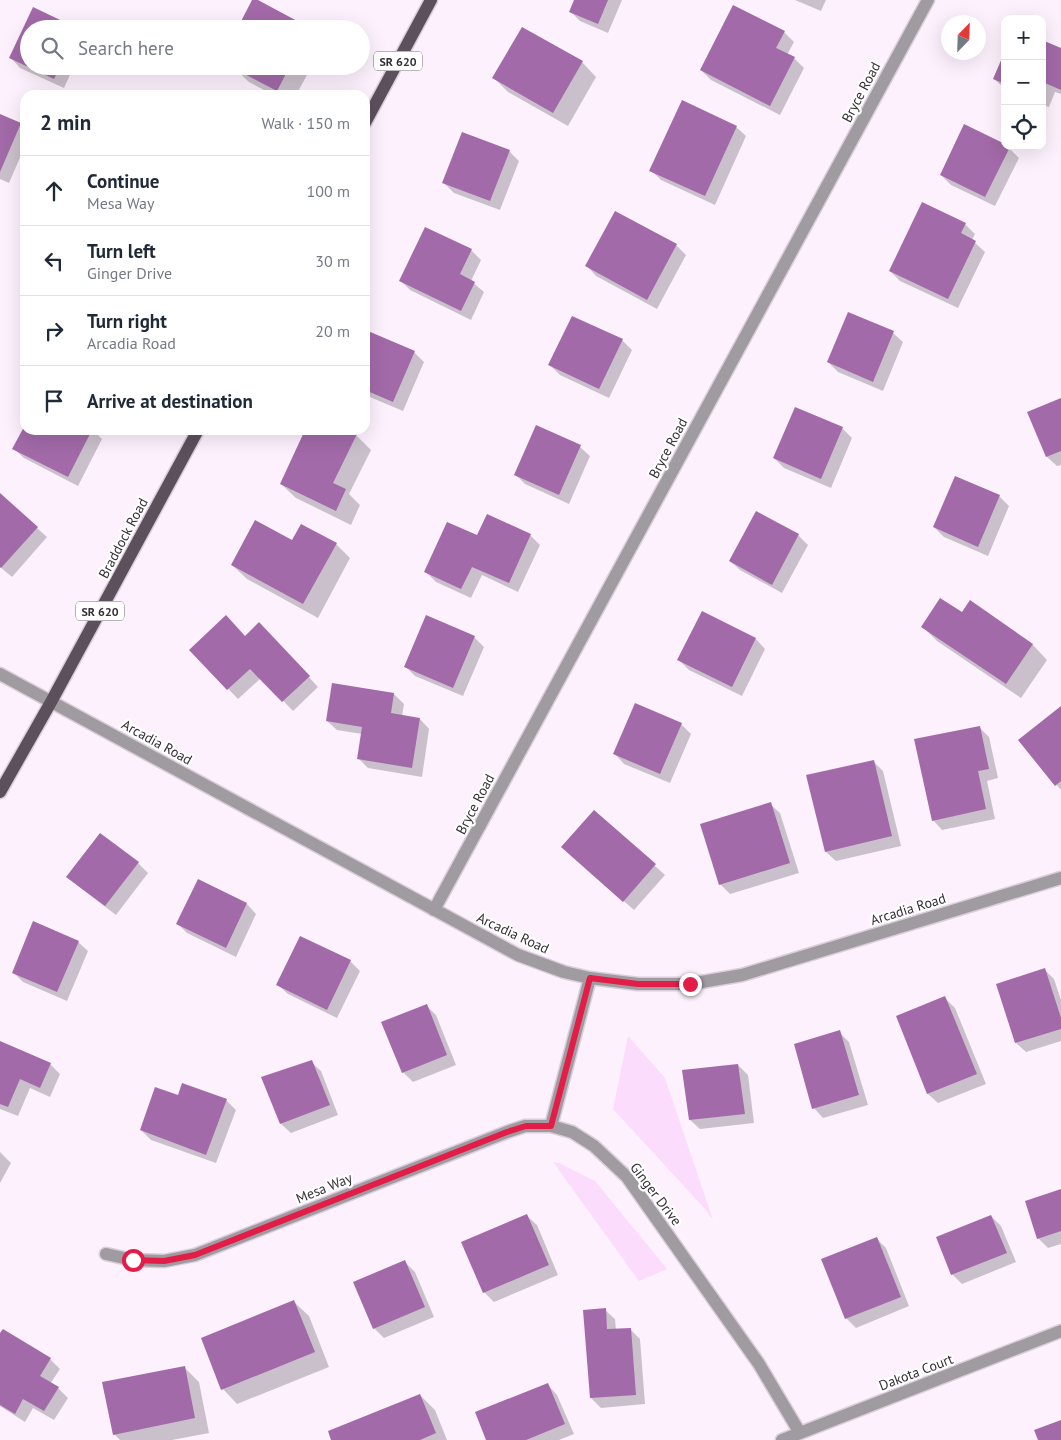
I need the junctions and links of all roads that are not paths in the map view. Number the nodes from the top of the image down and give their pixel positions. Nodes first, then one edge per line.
1 (432, 0) edge
2 (928, 0) edge
3 (370, 114) edge
4 (195, 435) edge
5 (0, 674) edge
6 (51, 702) junction
7 (0, 792) edge
8 (1061, 878) edge
9 (434, 910) junction
10 (590, 978) junction
11 (551, 1126) junction
12 (106, 1254) dead end
13 (1061, 1331) edge
14 (800, 1433) junction
15 (782, 1440) edge

1 - 3 main road, SR 620
2 - 9 street, Bryce Road
4 - 6 main road, Braddock Road / SR 620
5 - 6 street, Arcadia Road
6 - 7 main road, Braddock Road / SR 620
6 - 9 street, Arcadia Road
8 - 10 street, Arcadia Road
9 - 10 street, Arcadia Road
10 - 11 street
11 - 12 street, Mesa Way
11 - 14 street, Ginger Drive
13 - 14 street, Dakota Court
14 - 15 street, Dakota Court

